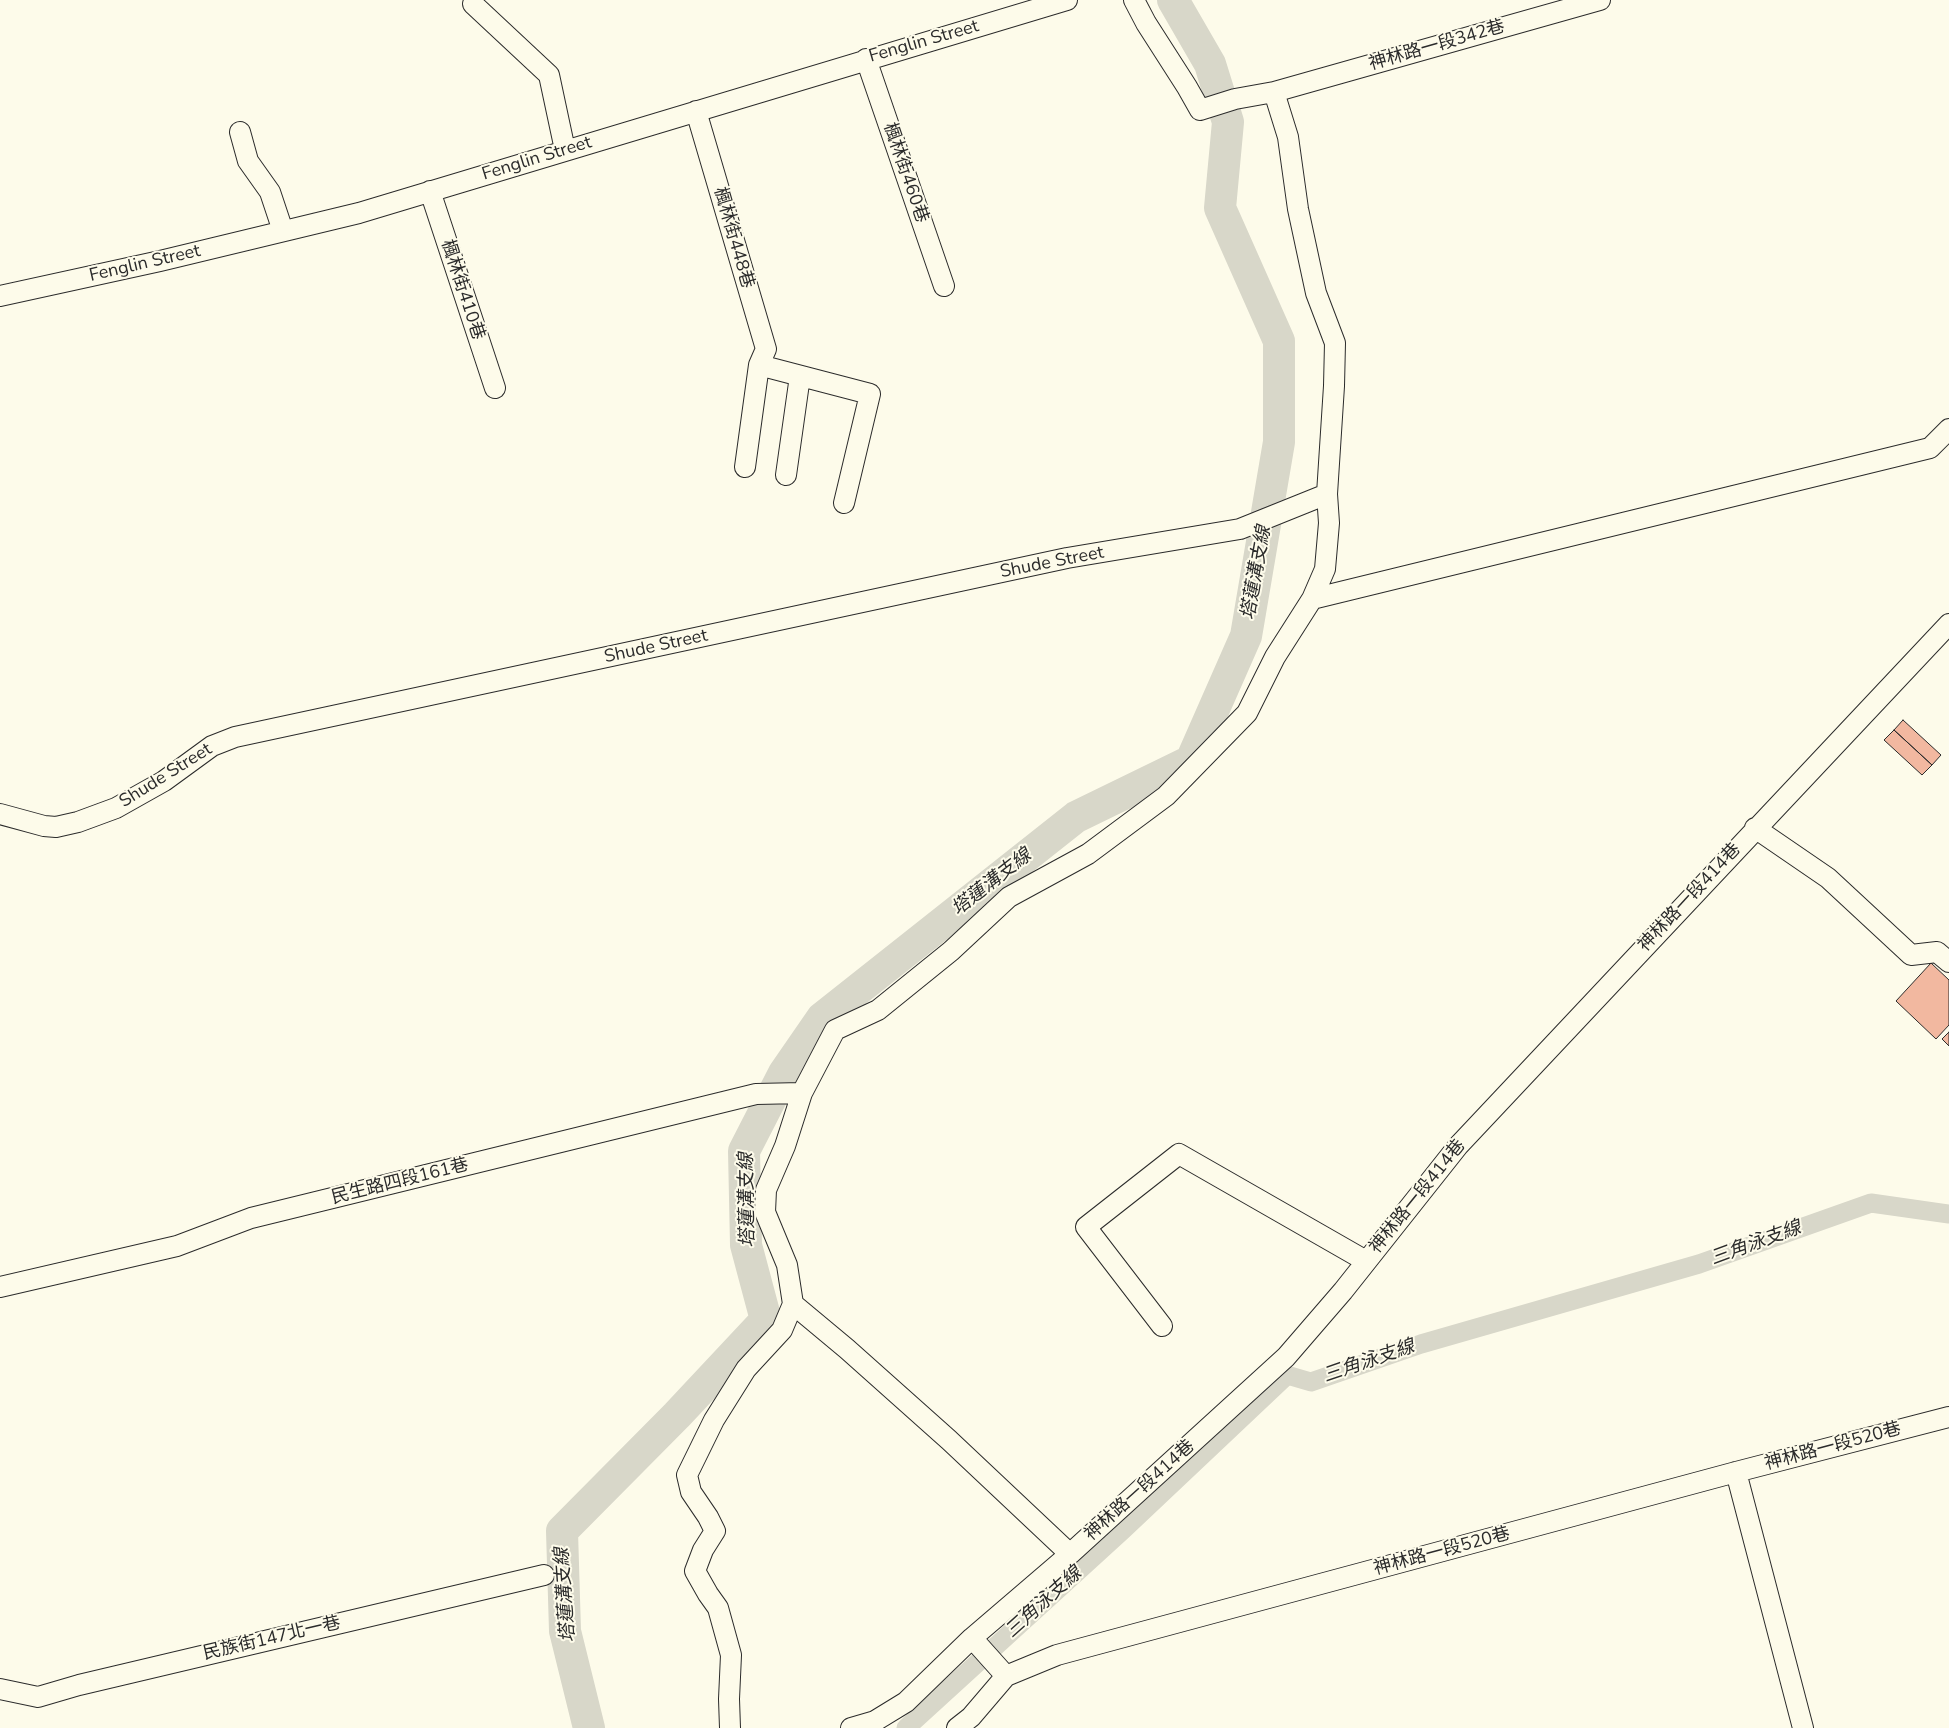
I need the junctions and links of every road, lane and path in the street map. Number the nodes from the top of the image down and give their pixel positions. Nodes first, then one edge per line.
1 (1067, 0) edge
2 (1134, 0) edge
3 (1600, 0) edge
4 (473, 4) dead end
5 (866, 59) junction
6 (1274, 92) junction
7 (696, 111) junction
8 (240, 132) dead end
9 (565, 150) junction
10 (430, 192) junction
11 (283, 231) junction
12 (944, 286) dead end
13 (0, 296) edge
14 (759, 365) junction
15 (800, 376) junction
16 (495, 388) dead end
17 (1949, 429) edge
18 (745, 467) dead end
19 (786, 475) dead end
20 (1327, 494) junction
21 (844, 503) dead end
22 (1312, 599) junction
23 (1949, 624) edge
24 (0, 814) edge
25 (1755, 828) junction
26 (1949, 962) edge
27 (802, 1093) junction
28 (1366, 1261) junction
29 (0, 1287) edge
30 (793, 1304) junction
31 (1162, 1326) dead end
32 (1949, 1417) edge
33 (1736, 1472) junction
34 (1070, 1554) junction
35 (544, 1575) dead end
36 (972, 1638) junction
37 (1006, 1676) junction
38 (0, 1689) edge
39 (730, 1728) edge
40 (851, 1728) edge
41 (958, 1728) edge
42 (1803, 1728) edge

1 - 5 street, Fenglin Street
2 - 6 street
3 - 6 street, 神林路一段342巷
4 - 9 street
5 - 7 street, Fenglin Street
5 - 12 street, 楓林街460巷
6 - 20 street
7 - 9 street, Fenglin Street
7 - 14 street, 楓林街448巷
8 - 11 street
9 - 10 street, Fenglin Street
10 - 11 street, Fenglin Street
10 - 16 street, 楓林街410巷
11 - 13 street, Fenglin Street
14 - 15 street
14 - 18 street, 楓林街448巷
15 - 19 street
15 - 21 street
17 - 22 street
20 - 22 street
20 - 24 street, Shude Street
22 - 27 street
23 - 25 street, 神林路一段414巷
25 - 26 street
25 - 28 street, 神林路一段414巷
27 - 29 street, 民生路四段161巷
27 - 30 street
28 - 31 street
28 - 34 street, 神林路一段414巷
30 - 34 street
30 - 39 street
32 - 33 street, 神林路一段520巷
33 - 37 street, 神林路一段520巷
33 - 42 street
34 - 36 street, 神林路一段414巷
35 - 38 street, 民族街147北一巷
36 - 37 street
36 - 40 street, 神林路一段414巷
37 - 41 street, 神林路一段520巷

